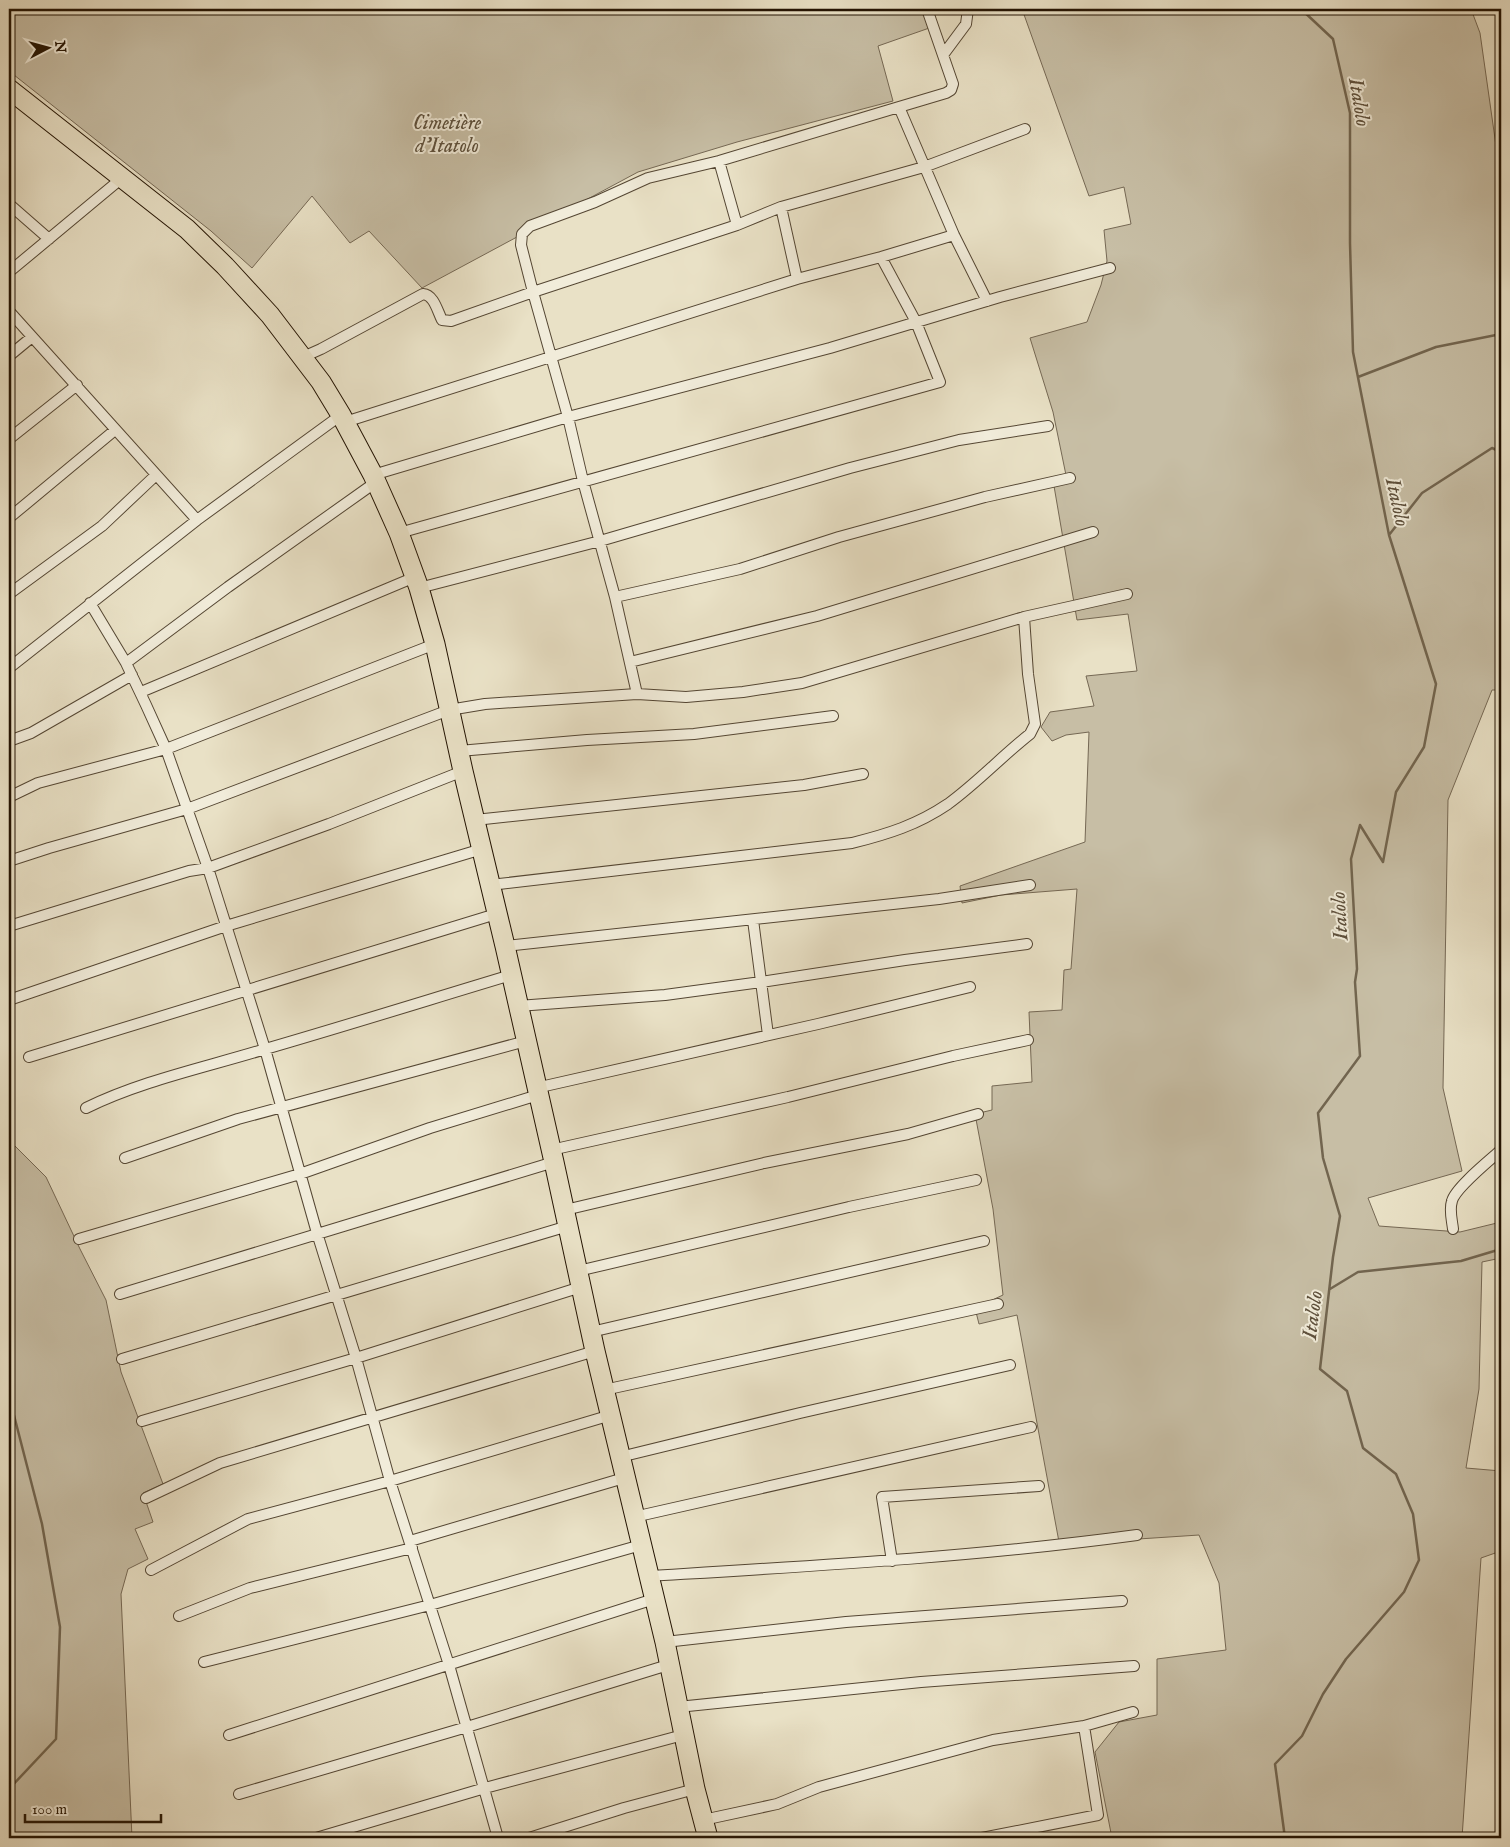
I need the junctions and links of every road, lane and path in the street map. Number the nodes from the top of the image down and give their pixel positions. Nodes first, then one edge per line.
1 (927, 9) edge
2 (968, 9) edge
3 (943, 55) junction
4 (9, 89) edge
5 (899, 107) junction
6 (1025, 130) dead end
7 (720, 161) junction
8 (924, 167) junction
9 (122, 178) junction
10 (9, 204) edge
11 (781, 207) junction
12 (737, 225) junction
13 (954, 235) junction
14 (49, 239) junction
15 (881, 257) junction
16 (1110, 268) dead end
17 (9, 272) edge
18 (797, 279) junction
19 (533, 292) junction
20 (987, 301) junction
21 (9, 311) edge
22 (916, 322) junction
23 (32, 337) junction
24 (9, 356) edge
25 (551, 356) junction
26 (303, 357) junction
27 (77, 386) junction
28 (568, 417) junction
29 (343, 418) junction
30 (1048, 426) dead end
31 (115, 430) junction
32 (9, 439) edge
33 (156, 475) junction
34 (375, 478) junction
35 (1070, 478) dead end
36 (583, 481) junction
37 (9, 518) edge
38 (197, 520) junction
39 (1093, 532) dead end
40 (399, 533) junction
41 (600, 541) junction
42 (417, 582) junction
43 (9, 594) edge
44 (1128, 594) dead end
45 (615, 597) junction
46 (90, 603) junction
47 (1024, 617) junction
48 (435, 644) junction
49 (630, 662) junction
50 (126, 663) junction
51 (9, 668) edge
52 (132, 676) junction
53 (141, 692) junction
54 (637, 694) junction
55 (449, 710) junction
56 (833, 716) dead end
57 (9, 741) edge
58 (166, 749) junction
59 (458, 751) junction
60 (463, 771) junction
61 (863, 774) dead end
62 (9, 797) edge
63 (186, 809) junction
64 (476, 820) junction
65 (482, 849) junction
66 (9, 861) edge
67 (208, 868) junction
68 (490, 885) junction
69 (1030, 885) dead end
70 (496, 914) junction
71 (753, 920) junction
72 (9, 926) edge
73 (226, 926) junction
74 (1027, 944) dead end
75 (505, 946) junction
76 (511, 975) junction
77 (761, 982) junction
78 (970, 988) dead end
79 (245, 990) junction
80 (9, 1000) edge
81 (518, 1006) junction
82 (768, 1035) junction
83 (1028, 1040) dead end
84 (526, 1041) junction
85 (265, 1049) junction
86 (29, 1057) dead end
87 (537, 1092) junction
88 (86, 1108) dead end
89 (280, 1108) junction
90 (978, 1114) dead end
91 (1501, 1150) edge
92 (552, 1156) junction
93 (125, 1158) dead end
94 (300, 1174) junction
95 (976, 1180) dead end
96 (566, 1218) junction
97 (1452, 1229) dead end
98 (317, 1233) junction
99 (79, 1239) dead end
100 (984, 1241) dead end
101 (579, 1279) junction
102 (120, 1294) dead end
103 (336, 1296) junction
104 (998, 1304) dead end
105 (591, 1332) junction
106 (595, 1352) junction
107 (356, 1358) junction
108 (122, 1359) dead end
109 (1010, 1365) dead end
110 (604, 1390) junction
111 (611, 1415) junction
112 (373, 1418) junction
113 (142, 1421) dead end
114 (1031, 1426) dead end
115 (620, 1457) junction
116 (624, 1478) junction
117 (390, 1481) junction
118 (1040, 1486) dead end
119 (146, 1498) dead end
120 (634, 1516) junction
121 (1136, 1535) dead end
122 (411, 1544) junction
123 (641, 1545) junction
124 (892, 1561) junction
125 (151, 1570) dead end
126 (649, 1576) junction
127 (654, 1599) junction
128 (1122, 1601) dead end
129 (430, 1605) junction
130 (180, 1616) dead end
131 (664, 1642) junction
132 (204, 1662) dead end
133 (449, 1665) junction
134 (668, 1665) junction
135 (1134, 1666) dead end
136 (678, 1707) junction
137 (1133, 1712) dead end
138 (1084, 1726) junction
139 (467, 1727) junction
140 (229, 1735) dead end
141 (683, 1735) junction
142 (485, 1788) junction
143 (695, 1789) junction
144 (239, 1794) dead end
145 (705, 1829) edge
146 (316, 1838) edge
147 (498, 1838) edge
148 (529, 1838) edge
149 (982, 1838) edge

1 - 3 street
2 - 3 street
3 - 5 street
4 - 9 highway
5 - 7 street
5 - 8 street
6 - 8 street
7 - 12 street
7 - 19 street
8 - 11 street
8 - 13 street
9 - 14 street
9 - 26 highway
10 - 14 street
11 - 12 street
11 - 18 street
12 - 19 street
13 - 15 street
13 - 20 street
14 - 17 street
15 - 18 street
15 - 22 street
16 - 20 street
18 - 25 street
19 - 25 street
19 - 26 street
20 - 22 street
21 - 23 street
22 - 28 street
22 - 36 street
23 - 24 street
23 - 27 street
25 - 28 street
25 - 29 street
26 - 29 highway
27 - 31 street
27 - 32 street
28 - 34 street
28 - 36 street
29 - 34 highway
29 - 38 street
30 - 41 street
31 - 33 street
31 - 37 street
33 - 38 street
33 - 43 street
34 - 40 highway
34 - 50 street
35 - 45 street
36 - 40 street
36 - 41 street
38 - 46 street
39 - 49 street
40 - 42 highway
41 - 42 street
41 - 45 street
42 - 48 highway
42 - 53 street
44 - 47 street
45 - 49 street
46 - 50 street
46 - 51 street
47 - 54 street
47 - 68 street
48 - 55 highway
48 - 58 street
49 - 54 street
50 - 52 street
52 - 53 street
52 - 57 street
53 - 58 street
54 - 55 street
55 - 59 highway
55 - 63 street
56 - 59 street
58 - 62 street
58 - 63 street
59 - 60 highway
60 - 64 highway
60 - 67 street
61 - 64 street
63 - 66 street
63 - 67 street
64 - 65 highway
65 - 68 highway
65 - 73 street
67 - 72 street
67 - 73 street
68 - 70 highway
69 - 71 street
70 - 75 highway
70 - 79 street
71 - 75 street
71 - 77 street
73 - 79 street
73 - 80 street
74 - 77 street
75 - 76 highway
76 - 81 highway
76 - 85 street
77 - 81 street
77 - 82 street
78 - 82 street
79 - 85 street
79 - 86 street
81 - 84 highway
82 - 87 street
83 - 92 street
84 - 87 highway
84 - 89 street
85 - 88 street
85 - 89 street
87 - 92 highway
87 - 94 street
89 - 93 street
89 - 94 street
90 - 96 street
91 - 97 street
92 - 96 highway
92 - 98 street
94 - 98 street
94 - 99 street
95 - 101 street
96 - 101 highway
96 - 103 street
98 - 102 street
98 - 103 street
100 - 105 street
101 - 105 highway
101 - 107 street
103 - 107 street
103 - 108 street
104 - 110 street
105 - 106 highway
106 - 110 highway
106 - 112 street
107 - 112 street
107 - 113 street
109 - 115 street
110 - 111 highway
111 - 115 highway
111 - 117 street
112 - 117 street
112 - 119 street
114 - 120 street
115 - 116 highway
116 - 120 highway
116 - 122 street
117 - 122 street
117 - 125 street
118 - 124 street
120 - 123 highway
121 - 124 street
122 - 129 street
122 - 130 street
123 - 126 highway
123 - 129 street
124 - 126 street
126 - 127 highway
127 - 131 highway
127 - 133 street
128 - 131 street
129 - 132 street
129 - 133 street
131 - 134 highway
133 - 139 street
133 - 140 street
134 - 136 highway
134 - 139 street
135 - 136 street
136 - 141 highway
137 - 138 street
138 - 145 street
138 - 149 street
139 - 142 street
139 - 144 street
141 - 142 street
141 - 143 highway
142 - 146 street
142 - 147 street
143 - 145 highway
143 - 148 street

